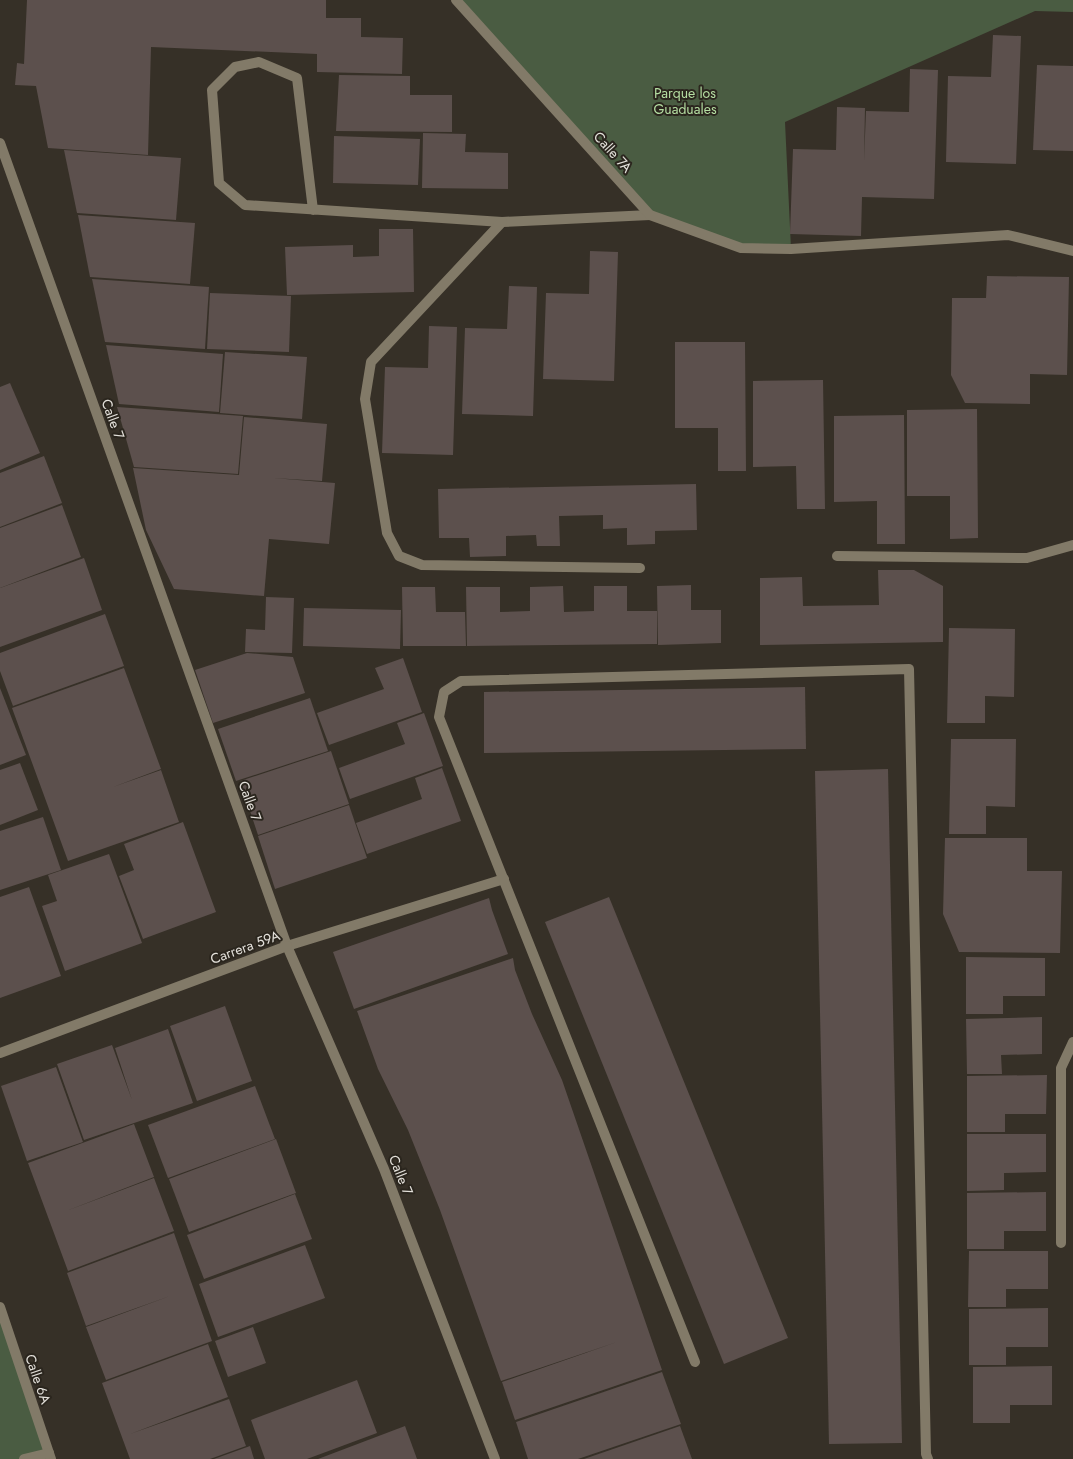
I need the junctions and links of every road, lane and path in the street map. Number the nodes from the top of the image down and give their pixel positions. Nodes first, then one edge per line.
1 (456, 0) edge
2 (0, 143) edge
3 (313, 210) junction
4 (650, 215) junction
5 (502, 222) junction
6 (1073, 251) edge
7 (1073, 545) edge
8 (837, 556) dead end
9 (640, 568) dead end
10 (504, 879) junction
11 (287, 946) junction
12 (1073, 1042) edge
13 (0, 1053) edge
14 (1061, 1243) dead end
15 (0, 1307) edge
16 (695, 1362) dead end
17 (50, 1456) edge
18 (24, 1459) edge
19 (495, 1459) edge
20 (928, 1459) edge

1 - 4 street, Calle 7A
2 - 11 street, Calle 7
3 - 3 street
3 - 5 street
4 - 5 street
4 - 6 street, Calle 7A
5 - 9 street
7 - 8 street
10 - 11 street, Carrera 59A
10 - 16 street
10 - 20 street
11 - 13 street, Carrera 59A
11 - 19 street, Calle 7
12 - 14 street
15 - 17 street, Calle 6A
17 - 18 street

